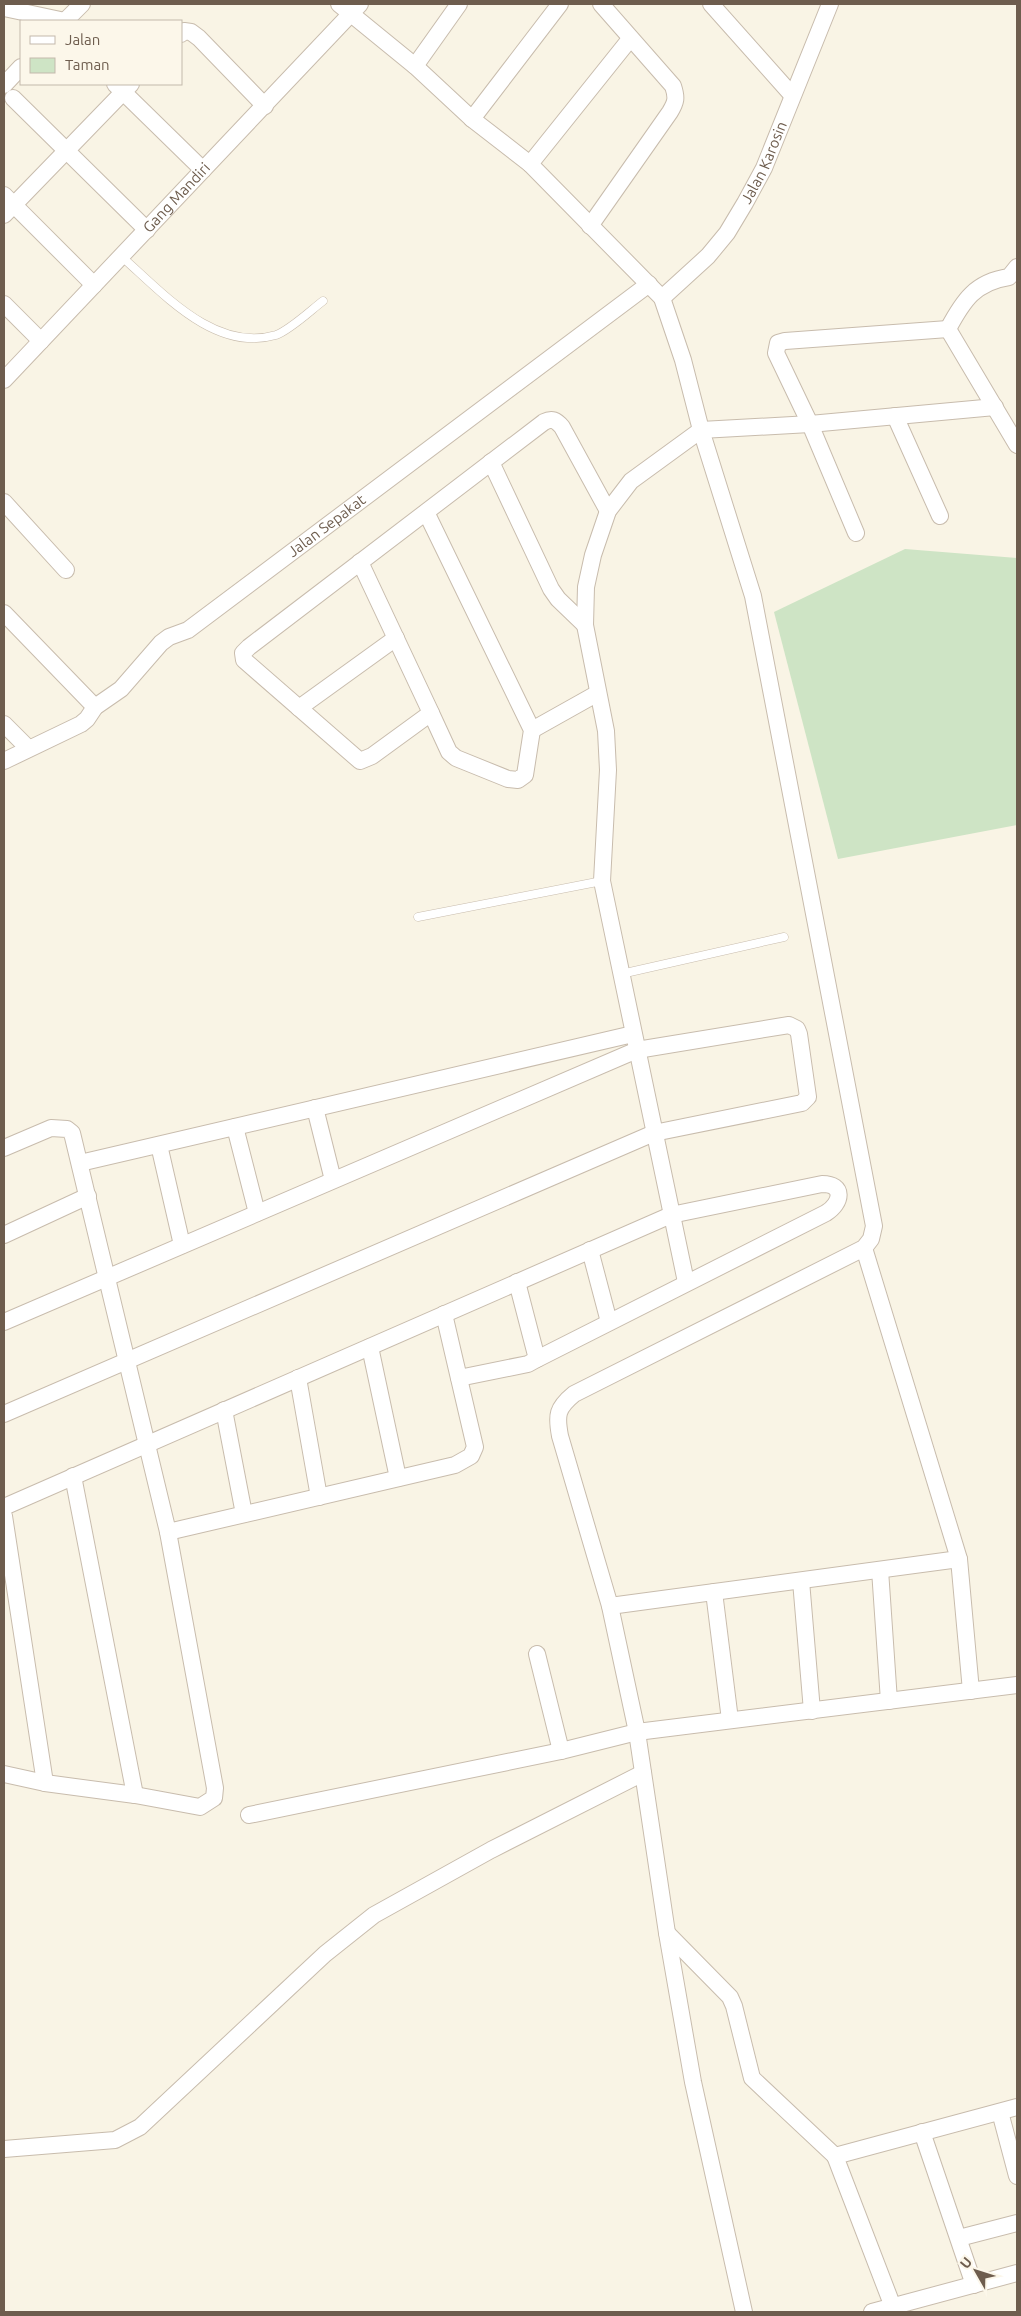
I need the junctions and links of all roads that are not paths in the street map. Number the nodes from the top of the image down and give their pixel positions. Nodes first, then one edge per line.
1 (82, 4) edge
2 (338, 4) edge
3 (459, 4) edge
4 (560, 4) edge
5 (601, 4) edge
6 (711, 4) edge
7 (825, 7) edge
8 (4, 8) edge
9 (356, 10) edge
10 (60, 20) edge
11 (66, 20) edge
12 (182, 33) edge
13 (630, 39) junction
14 (415, 66) junction
15 (20, 68) edge
16 (123, 87) edge
17 (8, 91) edge
18 (792, 95) junction
19 (265, 106) junction
20 (472, 119) junction
21 (68, 150) junction
22 (530, 164) junction
23 (203, 170) junction
24 (7, 205) edge
25 (590, 226) junction
26 (147, 230) junction
27 (122, 257) junction
28 (1014, 278) edge
29 (649, 284) junction
30 (94, 285) junction
31 (662, 298) junction
32 (323, 301) dead end
33 (4, 304) edge
34 (948, 329) junction
35 (41, 341) junction
36 (4, 380) edge
37 (995, 407) junction
38 (895, 416) junction
39 (810, 424) junction
40 (701, 430) junction
41 (1017, 445) edge
42 (491, 462) junction
43 (4, 502) edge
44 (608, 511) junction
45 (426, 512) junction
46 (940, 516) dead end
47 (856, 533) dead end
48 (360, 562) junction
49 (66, 570) dead end
50 (4, 613) edge
51 (585, 625) junction
52 (396, 638) junction
53 (598, 692) junction
54 (95, 707) junction
55 (299, 708) junction
56 (431, 713) junction
57 (4, 724) edge
58 (532, 730) junction
59 (28, 748) junction
60 (4, 760) edge
61 (602, 881) junction
62 (418, 917) dead end
63 (784, 938) dead end
64 (621, 974) junction
65 (635, 1042) junction
66 (316, 1108) junction
67 (234, 1127) junction
68 (654, 1132) junction
69 (159, 1145) junction
70 (4, 1148) edge
71 (80, 1163) junction
72 (333, 1180) junction
73 (88, 1196) junction
74 (257, 1213) junction
75 (671, 1215) junction
76 (4, 1235) edge
77 (182, 1245) junction
78 (864, 1248) junction
79 (590, 1250) junction
80 (108, 1277) junction
81 (517, 1282) junction
82 (686, 1282) junction
83 (444, 1314) junction
84 (4, 1322) edge
85 (609, 1322) junction
86 (370, 1346) junction
87 (537, 1359) junction
88 (128, 1361) junction
89 (298, 1378) junction
90 (459, 1378) junction
91 (224, 1410) junction
92 (4, 1414) edge
93 (147, 1444) junction
94 (73, 1476) junction
95 (398, 1478) junction
96 (319, 1497) junction
97 (4, 1507) edge
98 (244, 1514) junction
99 (4, 1516) edge
100 (168, 1532) junction
101 (959, 1559) junction
102 (880, 1570) junction
103 (801, 1581) junction
104 (714, 1592) junction
105 (610, 1606) junction
106 (537, 1654) dead end
107 (1017, 1685) edge
108 (971, 1691) junction
109 (889, 1701) junction
110 (812, 1710) junction
111 (730, 1720) junction
112 (637, 1732) junction
113 (561, 1750) junction
114 (643, 1773) junction
115 (4, 1774) edge
116 (45, 1783) junction
117 (135, 1795) junction
118 (248, 1815) dead end
119 (667, 1933) junction
120 (1017, 2108) edge
121 (1000, 2112) junction
122 (922, 2132) junction
123 (4, 2148) edge
124 (835, 2156) junction
125 (1017, 2176) edge
126 (1017, 2223) edge
127 (959, 2238) junction
128 (1017, 2273) edge
129 (974, 2285) junction
130 (893, 2307) junction
131 (744, 2312) edge
132 (872, 2312) edge

1 - 11 street
2 - 9 street
3 - 14 street
4 - 20 street
5 - 13 street
6 - 18 street
7 - 18 street, Jalan Karosin
8 - 10 street
9 - 14 street
9 - 19 street, Gang Mandiri
12 - 19 street
13 - 22 street
13 - 25 street
14 - 20 street
15 - 17 street
16 - 21 street
16 - 23 street
17 - 21 street
18 - 31 street, Jalan Karosin
19 - 23 street, Gang Mandiri
20 - 22 street
21 - 24 street
21 - 26 street
22 - 25 street
23 - 26 street, Gang Mandiri
24 - 30 street
25 - 29 street
26 - 27 street, Gang Mandiri
27 - 30 street, Gang Mandiri
27 - 32 lane
28 - 34 street
29 - 31 street
29 - 54 street, Jalan Sepakat
30 - 35 street, Gang Mandiri
31 - 40 street
33 - 35 street
34 - 37 street
34 - 39 street
35 - 36 street, Gang Mandiri
37 - 38 street
37 - 41 street
38 - 39 street
38 - 46 street
39 - 40 street
39 - 47 street
40 - 44 street
40 - 78 street
42 - 44 street
42 - 45 street
42 - 51 street
43 - 49 street
44 - 51 street
45 - 48 street
45 - 58 street
48 - 52 street
48 - 55 street
50 - 54 street
51 - 53 street
52 - 55 street
52 - 56 street
53 - 58 street
53 - 61 street
54 - 59 street, Jalan Sepakat
55 - 56 street
56 - 58 street
57 - 59 street
59 - 60 street, Jalan Sepakat
61 - 62 lane
61 - 64 street
63 - 64 lane
64 - 65 street
65 - 66 street
65 - 68 street
65 - 68 street
65 - 72 street
66 - 67 street
66 - 72 street
67 - 69 street
67 - 74 street
68 - 75 street
68 - 88 street
69 - 71 street
69 - 77 street
70 - 71 street
71 - 73 street
72 - 74 street
73 - 76 street
73 - 80 street
74 - 77 street
75 - 79 street
75 - 82 street
75 - 82 street
77 - 80 street
78 - 101 street
78 - 105 street
79 - 81 street
79 - 85 street
80 - 84 street
80 - 88 street
81 - 83 street
81 - 87 street
82 - 85 street
83 - 86 street
83 - 90 street
85 - 87 street
86 - 89 street
86 - 95 street
87 - 90 street
88 - 92 street
88 - 93 street
89 - 91 street
89 - 96 street
90 - 95 street
91 - 93 street
91 - 98 street
93 - 94 street
93 - 100 street
94 - 97 street
94 - 117 street
95 - 96 street
96 - 98 street
98 - 100 street
99 - 116 street
100 - 117 street
101 - 102 street
101 - 108 street
102 - 103 street
102 - 109 street
103 - 104 street
103 - 110 street
104 - 105 street
104 - 111 street
105 - 112 street
106 - 113 street
107 - 108 street
108 - 109 street
109 - 110 street
110 - 111 street
111 - 112 street
112 - 113 street
112 - 114 street
113 - 118 street
114 - 119 street
114 - 123 street
115 - 116 street
116 - 117 street
119 - 124 street
119 - 131 street
120 - 121 street
121 - 122 street
121 - 125 street
122 - 124 street
122 - 127 street
124 - 130 street
126 - 127 street
127 - 129 street
128 - 129 street
129 - 130 street
130 - 132 street

